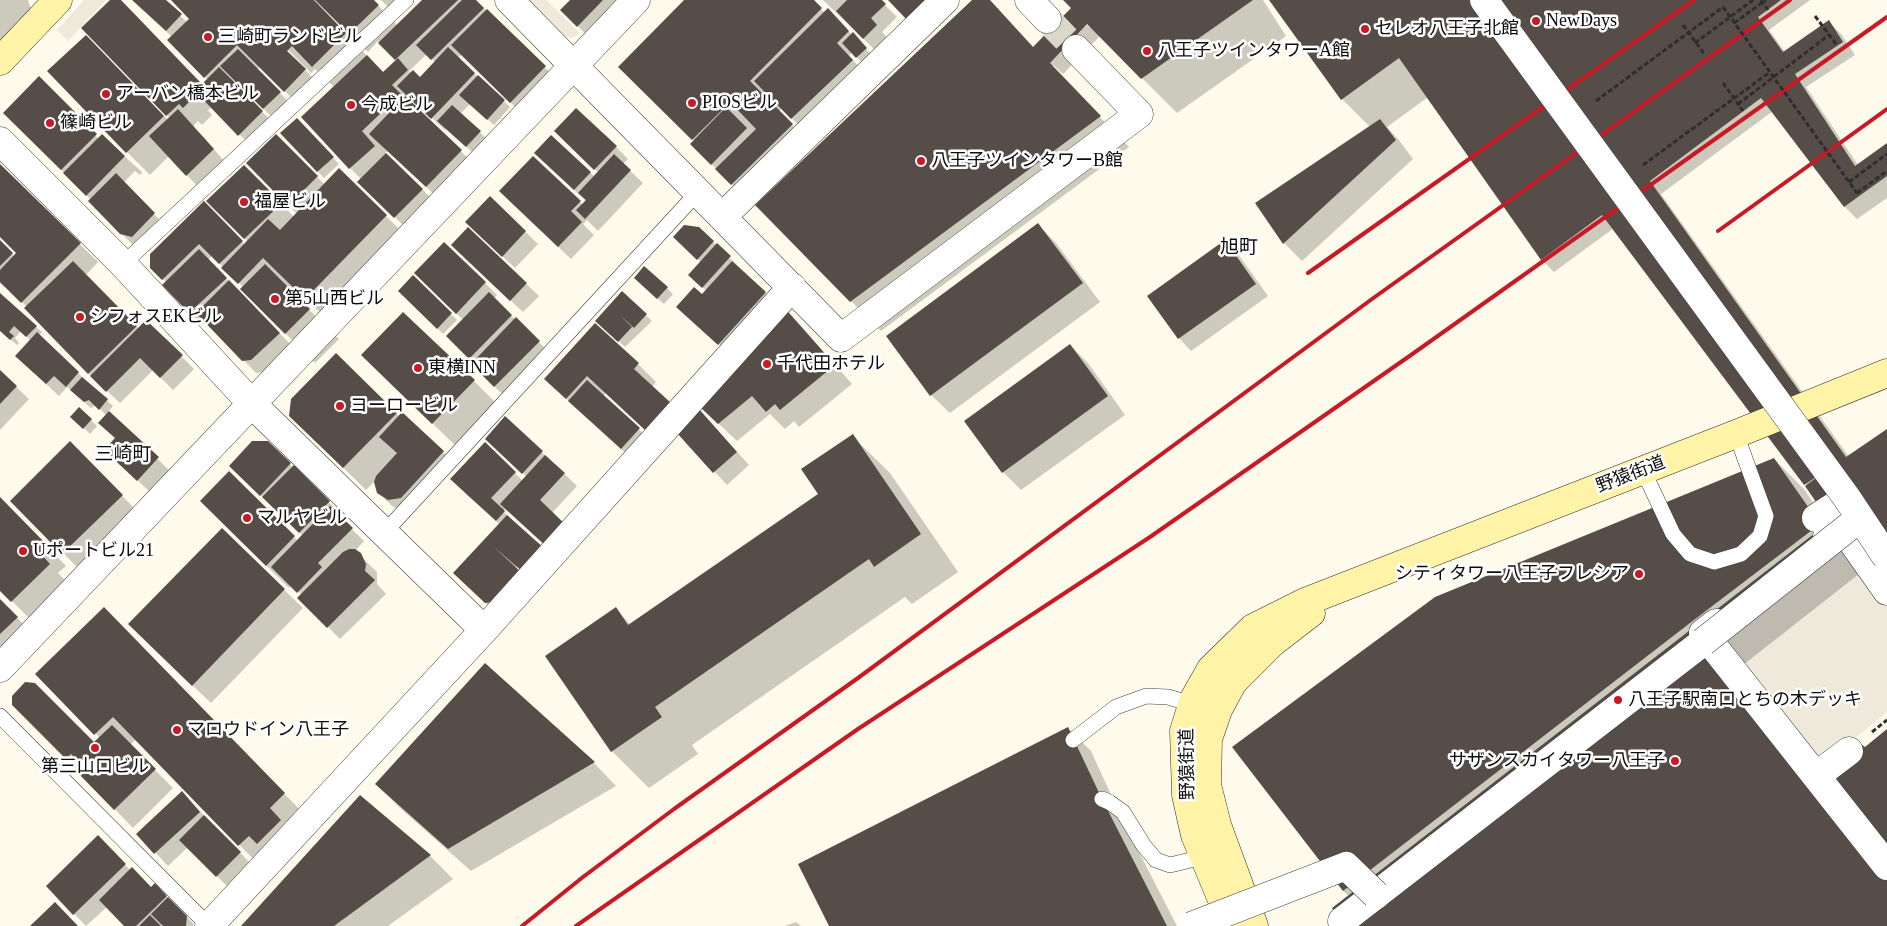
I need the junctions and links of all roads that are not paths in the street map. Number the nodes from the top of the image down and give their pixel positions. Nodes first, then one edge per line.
1 (58, 0) edge
2 (406, 0) edge
3 (509, 0) edge
4 (636, 0) edge
5 (945, 0) edge
6 (1484, 0) edge
7 (1076, 49) tunnel mouth
8 (0, 61) edge
9 (574, 66) junction
10 (0, 141) edge
11 (698, 192) junction
12 (722, 217) junction
13 (123, 264) junction
14 (792, 287) junction
15 (1887, 373) edge
16 (252, 404) junction
17 (1736, 434) junction
18 (1643, 470) junction
19 (1816, 518) dead end
20 (1854, 524) junction
21 (384, 533) junction
22 (1887, 558) edge
23 (1375, 575) junction
24 (1887, 591) edge
25 (484, 630) junction
26 (1696, 632) junction
27 (0, 668) edge
28 (1192, 704) junction
29 (0, 716) edge
30 (1073, 740) dead end
31 (1849, 751) dead end
32 (1812, 773) junction
33 (1102, 799) dead end
34 (1204, 857) junction
35 (1887, 866) edge
36 (1376, 894) junction
37 (1342, 921) dead end
38 (209, 926) edge
39 (1191, 926) edge
40 (1237, 926) edge
41 (1254, 926) edge

1 - 8 street
2 - 13 lane
3 - 9 street
4 - 9 street
5 - 12 street
6 - 20 street, bridge
7 - 14 street
9 - 11 street
9 - 16 street
10 - 13 street
11 - 12 street
11 - 21 lane
12 - 14 street
13 - 16 street
14 - 25 street
15 - 17 street, 野猿街道
16 - 21 street
16 - 27 street
17 - 18 street, 野猿街道
17 - 18 lane
18 - 23 street, 野猿街道
19 - 20 street
20 - 22 street, bridge
20 - 24 street
20 - 26 street, bridge
20 - 32 street
21 - 25 street
23 - 28 street, 野猿街道
23 - 41 street, 野猿街道
25 - 38 street
26 - 32 street
26 - 36 street
28 - 30 lane
28 - 34 street, 野猿街道
29 - 38 lane
31 - 32 street
32 - 35 street
33 - 34 lane
34 - 40 street, 野猿街道
36 - 37 street
36 - 39 street, bridge

